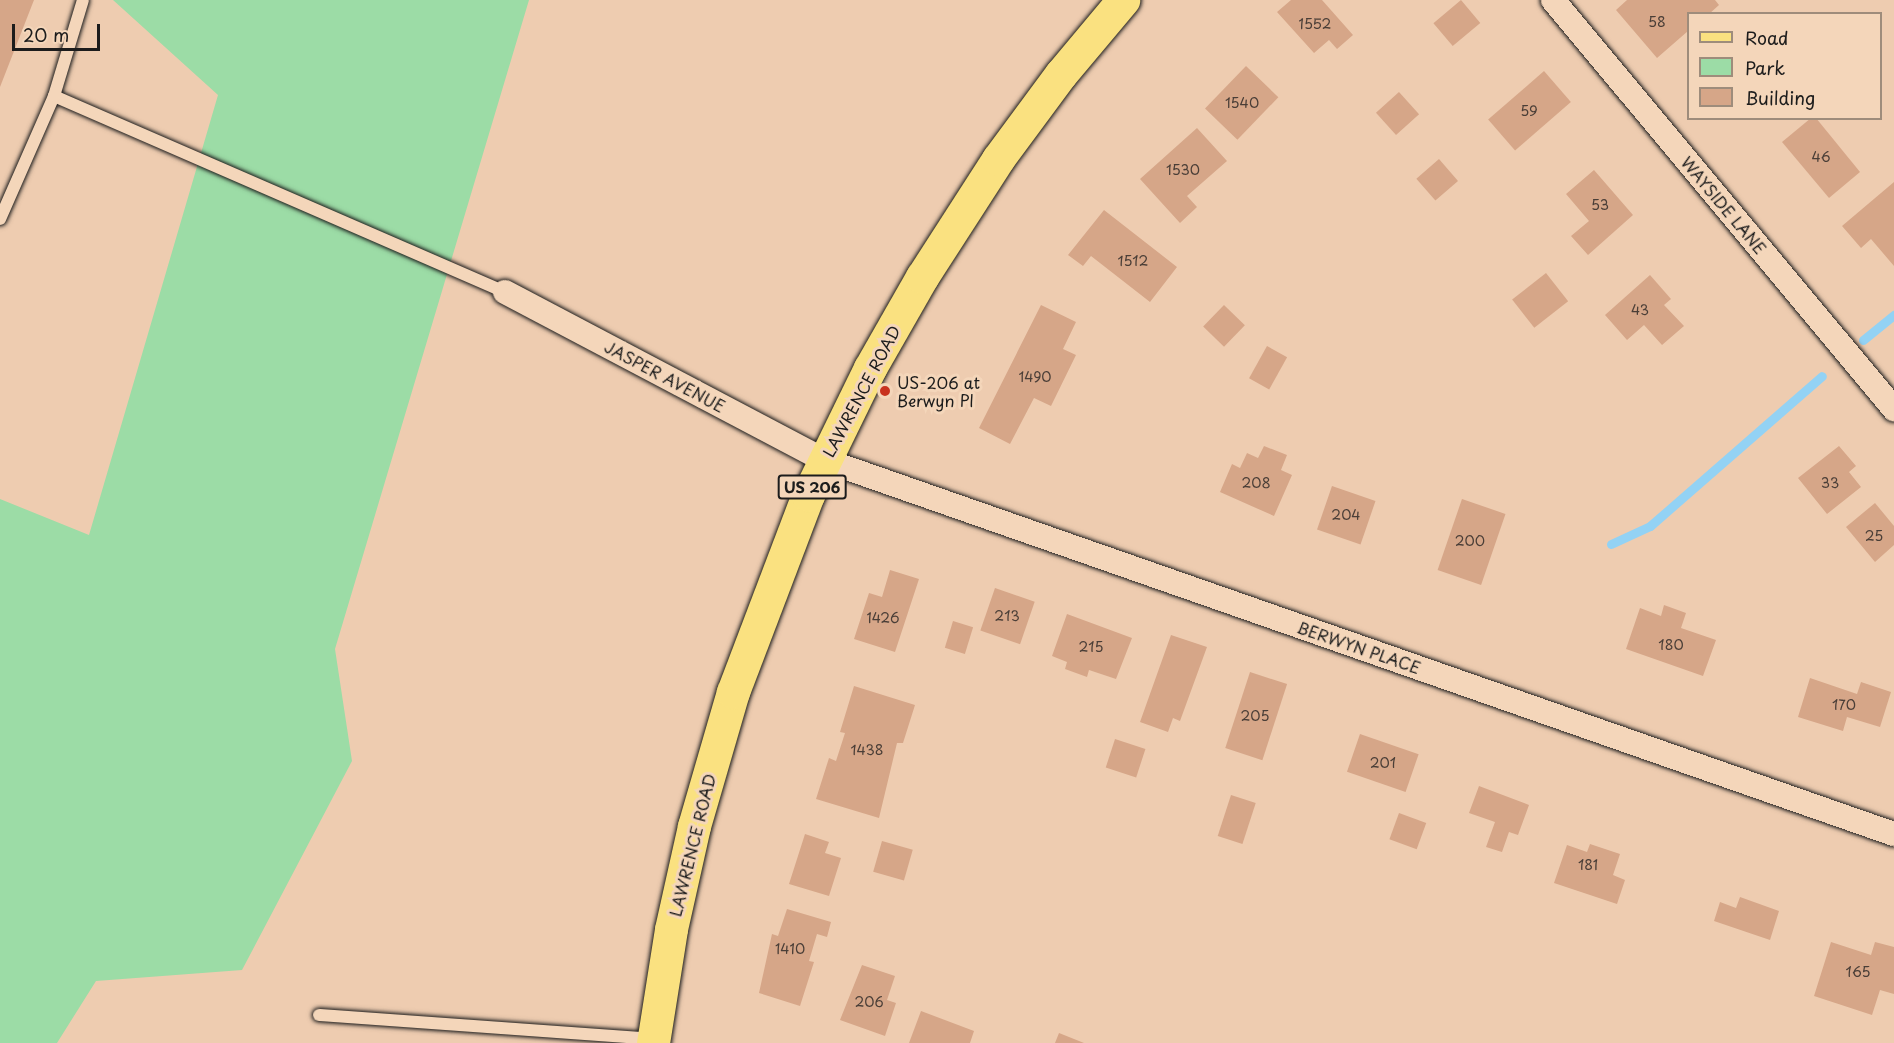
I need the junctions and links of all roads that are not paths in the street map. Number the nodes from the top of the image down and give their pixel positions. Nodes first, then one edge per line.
1 (83, 0) edge
2 (1123, 0) edge
3 (1553, 0) edge
4 (54, 96) junction
5 (0, 219) edge
6 (506, 292) joint
7 (1894, 409) edge
8 (824, 460) junction
9 (1894, 834) edge
10 (319, 1014) dead end
11 (583, 1039) edge
12 (657, 1042) edge

1 - 4 lane
2 - 8 main road, LAWRENCE ROAD / US 206
3 - 7 street, WAYSIDE LANE
4 - 5 lane
4 - 6 lane
6 - 8 street, JASPER AVENUE
8 - 9 street, BERWYN PLACE
8 - 12 main road, LAWRENCE ROAD / US 206
10 - 11 lane
11 - 12 lane

